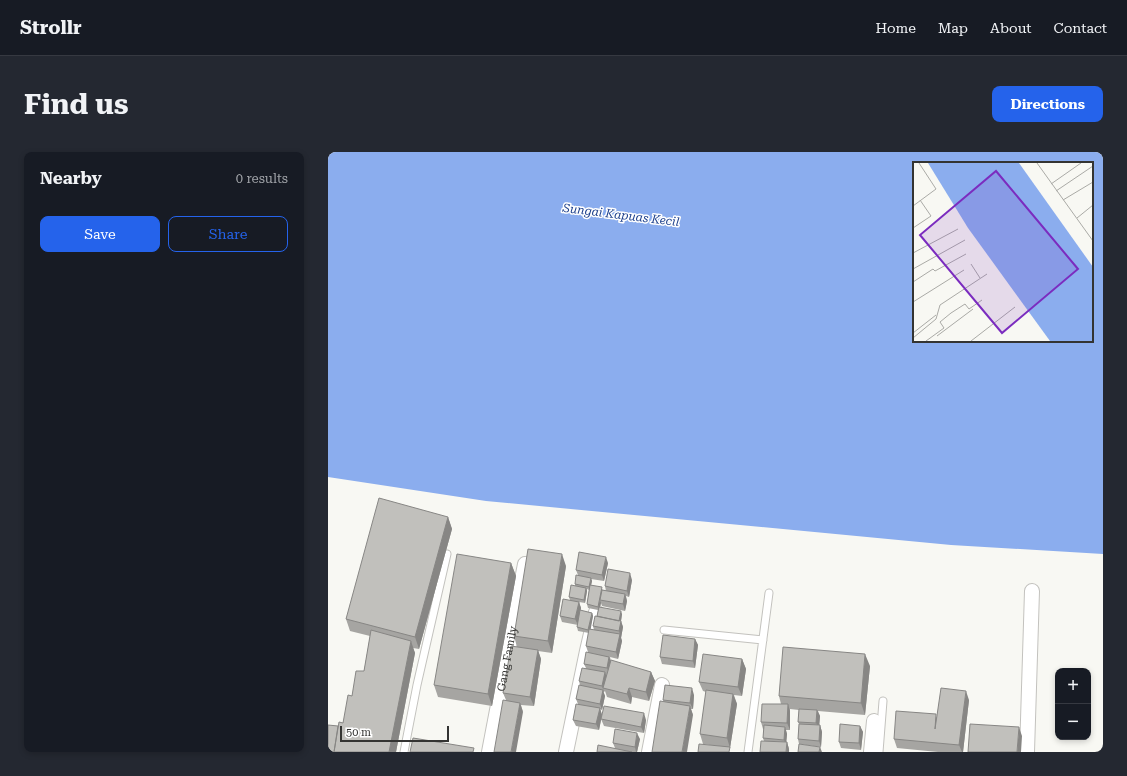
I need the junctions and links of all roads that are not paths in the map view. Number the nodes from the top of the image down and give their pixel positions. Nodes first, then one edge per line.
1 (447, 554) dead end
2 (525, 564) edge
3 (1032, 591) dead end
4 (769, 593) dead end
5 (596, 612) edge
6 (664, 630) dead end
7 (763, 640) junction
8 (662, 685) dead end
9 (883, 701) dead end
10 (874, 721) dead end
11 (404, 752) edge
12 (488, 752) edge
13 (566, 752) edge
14 (649, 752) edge
15 (748, 752) edge
16 (871, 752) edge
17 (879, 752) edge
18 (1027, 752) edge

1 - 11 lane
2 - 12 street, Gang Family
3 - 18 street
4 - 7 lane
5 - 13 street
6 - 7 lane
7 - 15 lane
8 - 14 street
9 - 17 lane
10 - 16 street

